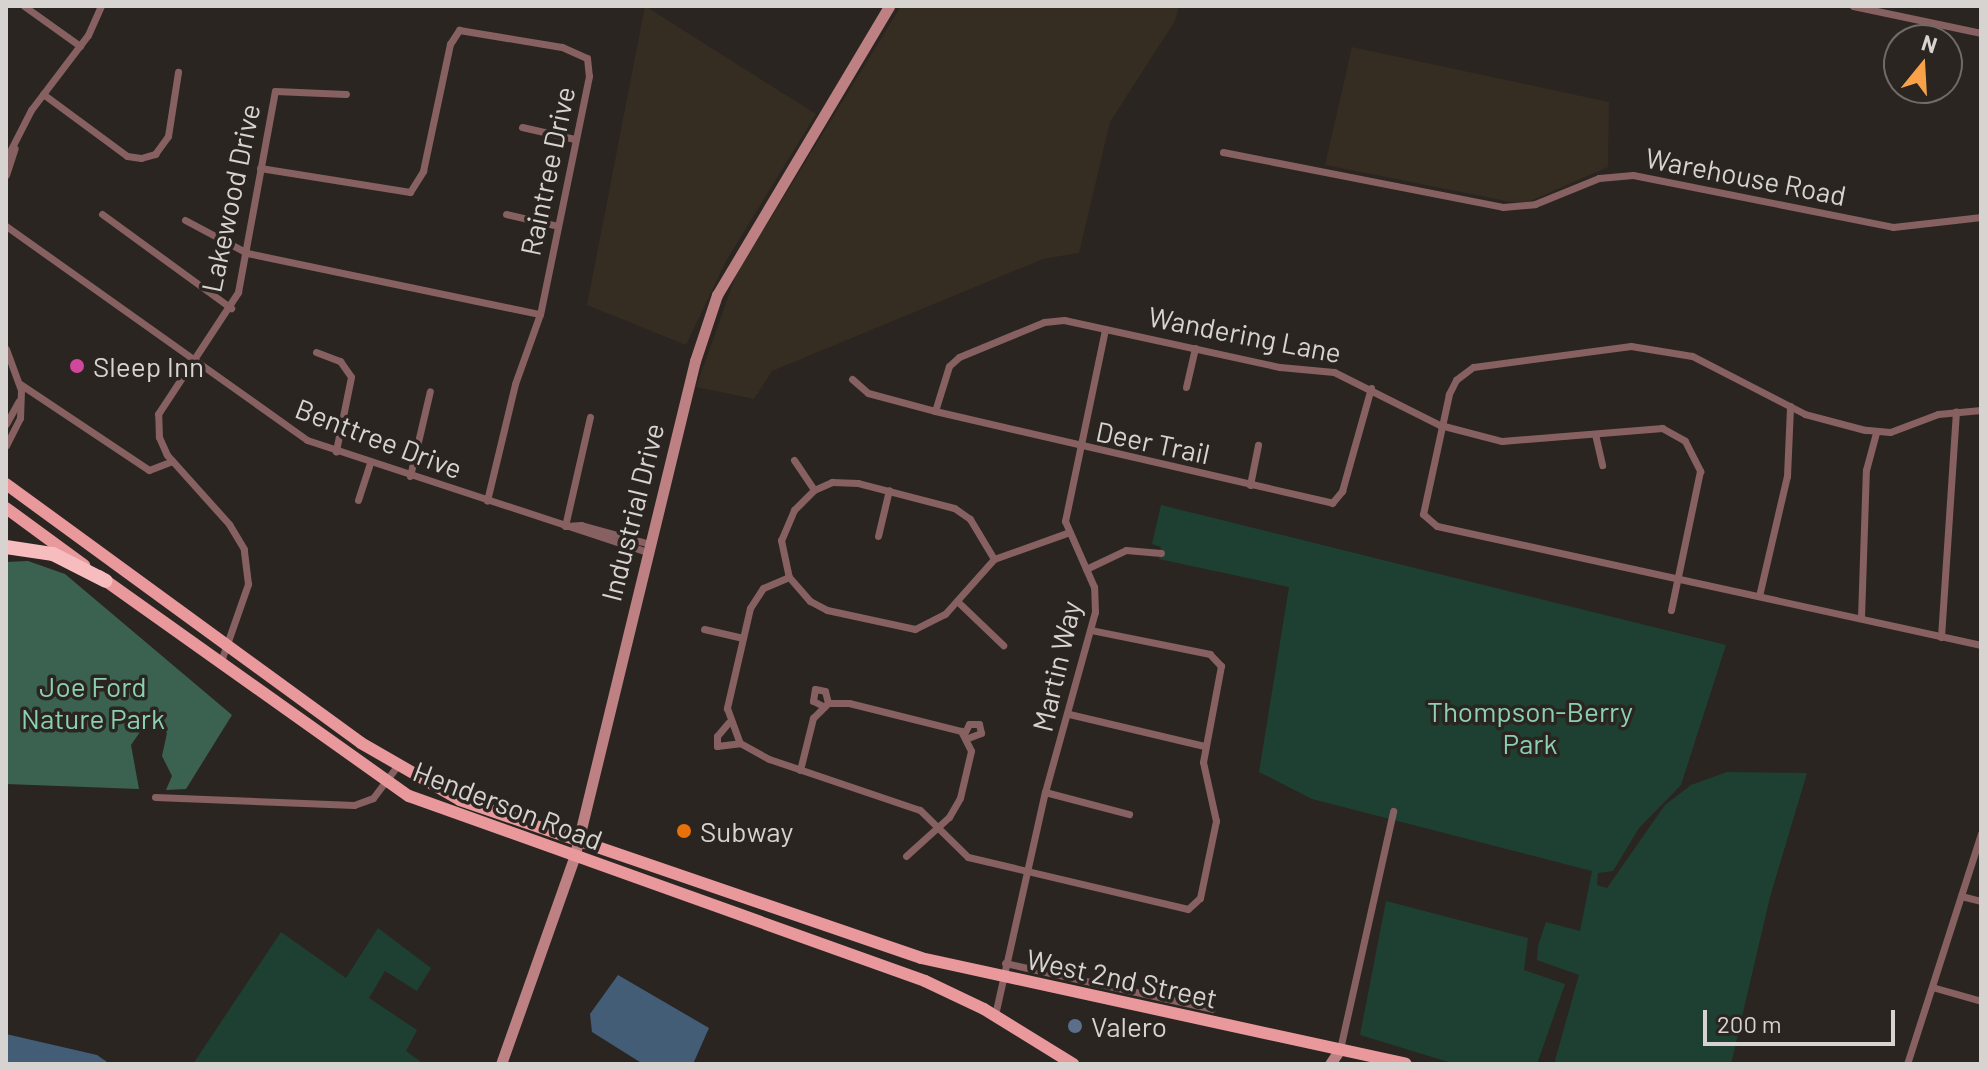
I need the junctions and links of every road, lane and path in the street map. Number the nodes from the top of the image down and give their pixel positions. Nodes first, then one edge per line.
1 (24, 6) edge
2 (101, 6) edge
3 (889, 6) edge
4 (1853, 6) edge
5 (1981, 33) edge
6 (80, 46) junction
7 (178, 72) dead end
8 (43, 94) junction
9 (346, 94) dead end
10 (522, 127) dead end
11 (575, 139) junction
12 (15, 148) junction
13 (1223, 152) dead end
14 (6, 159) edge
15 (260, 168) junction
16 (6, 175) edge
17 (102, 214) dead end
18 (506, 214) dead end
19 (1981, 217) edge
20 (185, 220) dead end
21 (6, 226) edge
22 (558, 226) junction
23 (247, 253) junction
24 (231, 308) junction
25 (540, 314) junction
26 (1105, 329) junction
27 (1195, 348) junction
28 (6, 349) edge
29 (316, 352) dead end
30 (192, 360) junction
31 (852, 379) dead end
32 (20, 384) junction
33 (1186, 387) dead end
34 (1371, 388) junction
35 (430, 391) dead end
36 (20, 399) junction
37 (1790, 406) junction
38 (1981, 410) edge
39 (935, 411) junction
40 (1956, 411) junction
41 (590, 417) dead end
42 (6, 424) edge
43 (1440, 425) junction
44 (1876, 432) junction
45 (1595, 434) junction
46 (1258, 445) dead end
47 (6, 446) edge
48 (1079, 448) junction
49 (336, 451) junction
50 (794, 460) dead end
51 (172, 461) junction
52 (370, 463) junction
53 (1602, 465) dead end
54 (410, 476) junction
55 (6, 484) edge
56 (1250, 485) junction
57 (814, 490) junction
58 (889, 490) junction
59 (358, 500) dead end
60 (487, 501) junction
61 (6, 508) edge
62 (565, 526) junction
63 (1067, 533) junction
64 (878, 536) dead end
65 (6, 547) edge
66 (648, 548) junction
67 (1161, 553) dead end
68 (994, 559) junction
69 (1086, 569) junction
70 (789, 577) junction
71 (1680, 578) junction
72 (106, 581) junction
73 (1759, 596) junction
74 (957, 601) junction
75 (1671, 610) dead end
76 (1861, 618) junction
77 (704, 629) dead end
78 (1091, 630) junction
79 (1941, 637) junction
80 (743, 638) junction
81 (227, 645) junction
82 (1003, 645) dead end
83 (1981, 645) edge
84 (220, 664) junction
85 (1069, 714) junction
86 (728, 723) junction
87 (740, 743) junction
88 (1204, 746) junction
89 (396, 767) junction
90 (800, 770) junction
91 (385, 782) junction
92 (1045, 792) junction
93 (155, 797) dead end
94 (1393, 811) dead end
95 (1129, 814) dead end
96 (938, 826) junction
97 (1981, 834) edge
98 (577, 842) junction
99 (906, 856) dead end
100 (574, 858) junction
101 (1026, 870) junction
102 (1961, 896) junction
103 (1981, 901) edge
104 (831, 930) joint
105 (1005, 963) junction
106 (1003, 977) junction
107 (1932, 987) junction
108 (1981, 1001) edge
109 (1212, 1009) dead end
110 (1185, 1010) junction
111 (995, 1015) junction
112 (1340, 1049) junction
113 (501, 1064) edge
114 (1073, 1064) edge
115 (1330, 1064) edge
116 (1406, 1064) edge
117 (1907, 1064) edge

1 - 6 street
2 - 6 street
3 - 66 street, Industrial Drive
4 - 5 street
6 - 8 street
7 - 8 street
8 - 12 street
9 - 15 street, Lakewood Drive
10 - 11 street
11 - 15 street, Raintree Drive
11 - 22 street, Raintree Drive
12 - 14 street
12 - 16 street
13 - 19 street, Warehouse Road
15 - 23 street, Lakewood Drive
17 - 24 street
18 - 22 street
20 - 23 street
21 - 30 street, Benttree Drive
22 - 25 street, Raintree Drive
23 - 24 street, Lakewood Drive
23 - 25 street
24 - 30 street, Lakewood Drive
25 - 60 street, Raintree Drive
26 - 27 street, Wandering Lane
26 - 39 street, Wandering Lane
26 - 48 street
27 - 33 street
27 - 34 street, Wandering Lane
28 - 32 street
29 - 49 street
30 - 49 street, Benttree Drive
30 - 51 street, Lakewood Drive
31 - 39 street, Deer Trail
32 - 36 street
32 - 51 street
34 - 43 street, Wandering Lane
34 - 56 street, Deer Trail
35 - 54 street
36 - 42 street
36 - 47 street
37 - 43 street
37 - 44 street
37 - 73 street
38 - 40 street
39 - 48 street, Deer Trail
40 - 44 street
40 - 79 street
41 - 62 street
43 - 45 street, Wandering Lane
43 - 71 street
44 - 76 street
45 - 53 street
45 - 71 street, Wandering Lane
46 - 56 street
48 - 56 street, Deer Trail
48 - 63 street
49 - 52 street, Benttree Drive
50 - 57 street
51 - 81 street, Lakewood Drive
52 - 54 street, Benttree Drive
52 - 59 street
54 - 60 street, Benttree Drive
55 - 81 main road, Henderson Road
57 - 58 street
57 - 70 street
58 - 64 street
58 - 68 street
60 - 62 street, Benttree Drive
61 - 72 main road, Henderson Road
62 - 66 street, Benttree Drive
63 - 68 street
63 - 69 street, Martin Way
65 - 72 highway
66 - 98 street, Industrial Drive
67 - 69 street
68 - 74 street
69 - 78 street, Martin Way
70 - 74 street
70 - 80 street
71 - 73 street
71 - 75 street, Wandering Lane
72 - 84 main road, Henderson Road
73 - 76 street
74 - 82 street
76 - 79 street
77 - 80 street
78 - 85 street, Martin Way
78 - 88 street
79 - 83 street
80 - 86 street
81 - 84 street, Lakewood Drive
81 - 89 main road, Henderson Road
84 - 91 main road, Henderson Road
85 - 88 street
85 - 92 street, Martin Way
86 - 87 street
86 - 87 street
87 - 90 street
88 - 101 street
89 - 91 street
89 - 98 main road, Henderson Road
90 - 96 street
90 - 96 street
91 - 93 street
91 - 100 main road, Henderson Road
92 - 95 street
92 - 101 street, Martin Way
94 - 112 street
96 - 99 street
96 - 101 street
97 - 102 street
98 - 100 street, Industrial Drive
98 - 104 main road, Henderson Road
100 - 111 main road, Henderson Road
100 - 113 street, Industrial Drive
101 - 105 street, Martin Way
102 - 103 street
102 - 107 street
104 - 106 main road, West 2nd Street
105 - 106 street, Martin Way
105 - 110 street, West 2nd Street
106 - 110 main road, West 2nd Street
106 - 111 street, Martin Way
107 - 108 street
107 - 117 street
109 - 110 street, West 2nd Street
110 - 112 main road, West 2nd Street
111 - 114 main road, Henderson Road
112 - 115 street
112 - 116 main road, West 2nd Street

